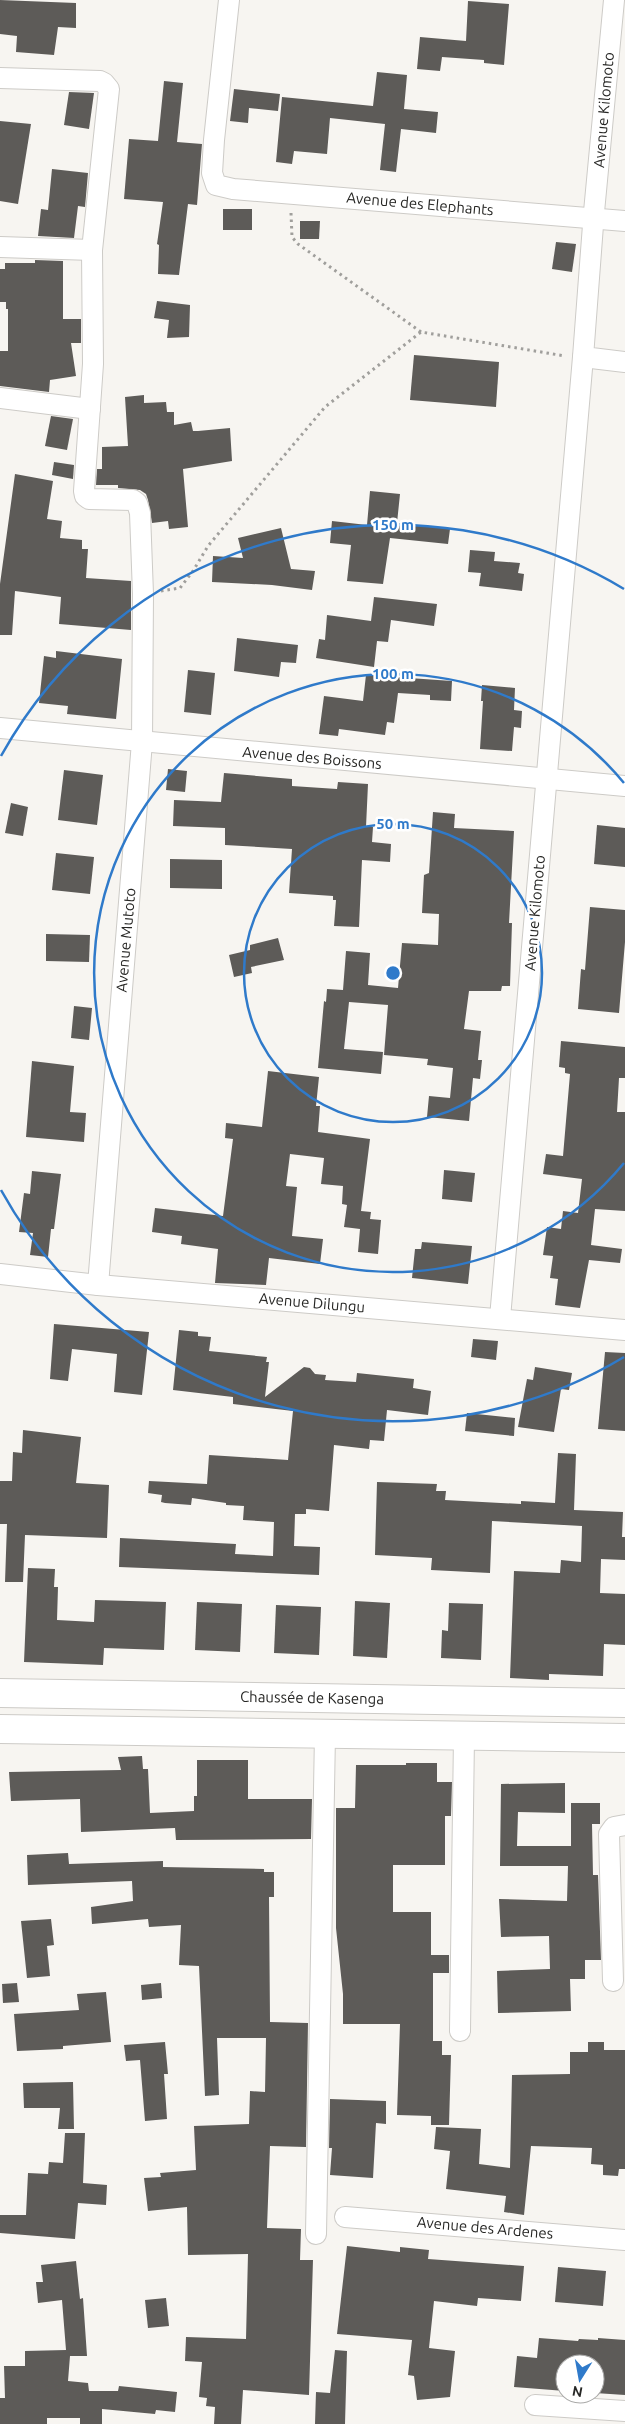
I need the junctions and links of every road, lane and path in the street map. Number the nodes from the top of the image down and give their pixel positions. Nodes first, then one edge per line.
1 (229, 0) edge
2 (614, 0) edge
3 (0, 78) edge
4 (291, 193) junction
5 (594, 219) junction
6 (625, 221) edge
7 (0, 247) edge
8 (92, 250) junction
9 (421, 332) junction
10 (583, 357) junction
11 (625, 362) edge
12 (0, 398) edge
13 (90, 409) junction
14 (143, 594) junction
15 (0, 728) edge
16 (142, 742) junction
17 (546, 779) junction
18 (625, 786) edge
19 (0, 1274) edge
20 (98, 1285) junction
21 (500, 1318) junction
22 (625, 1330) edge
23 (0, 1694) edge
24 (625, 1703) edge
25 (0, 1729) edge
26 (325, 1734) junction
27 (464, 1736) junction
28 (625, 1738) edge
29 (625, 1825) edge
30 (613, 1981) dead end
31 (460, 2031) dead end
32 (345, 2217) dead end
33 (316, 2234) dead end
34 (625, 2240) edge
35 (535, 2405) dead end
36 (625, 2411) edge

1 - 4 street, Avenue des Elephants
2 - 5 street, Avenue Kilomoto
3 - 8 street
4 - 5 street, Avenue des Elephants
4 - 9 path
5 - 6 street, Avenue des Elephants
5 - 10 street, Avenue Kilomoto
7 - 8 street
8 - 13 street
9 - 10 path
9 - 14 path
10 - 11 street
10 - 17 street, Avenue Kilomoto
12 - 13 street
13 - 14 street, Avenue Mutoto
14 - 16 street, Avenue Mutoto
15 - 16 street, Avenue des Boissons
16 - 17 street, Avenue des Boissons
16 - 20 street, Avenue Mutoto
17 - 18 street, Avenue des Boissons
17 - 21 street, Avenue Kilomoto
19 - 20 street, Avenue Dilungu
20 - 21 street, Avenue Dilungu
21 - 22 street, Avenue Dilungu
23 - 24 main road, Chaussée de Kasenga
25 - 26 main road
26 - 27 main road
26 - 33 street
27 - 28 main road
27 - 31 street
29 - 30 street
32 - 34 street, Avenue des Ardenes
35 - 36 street

